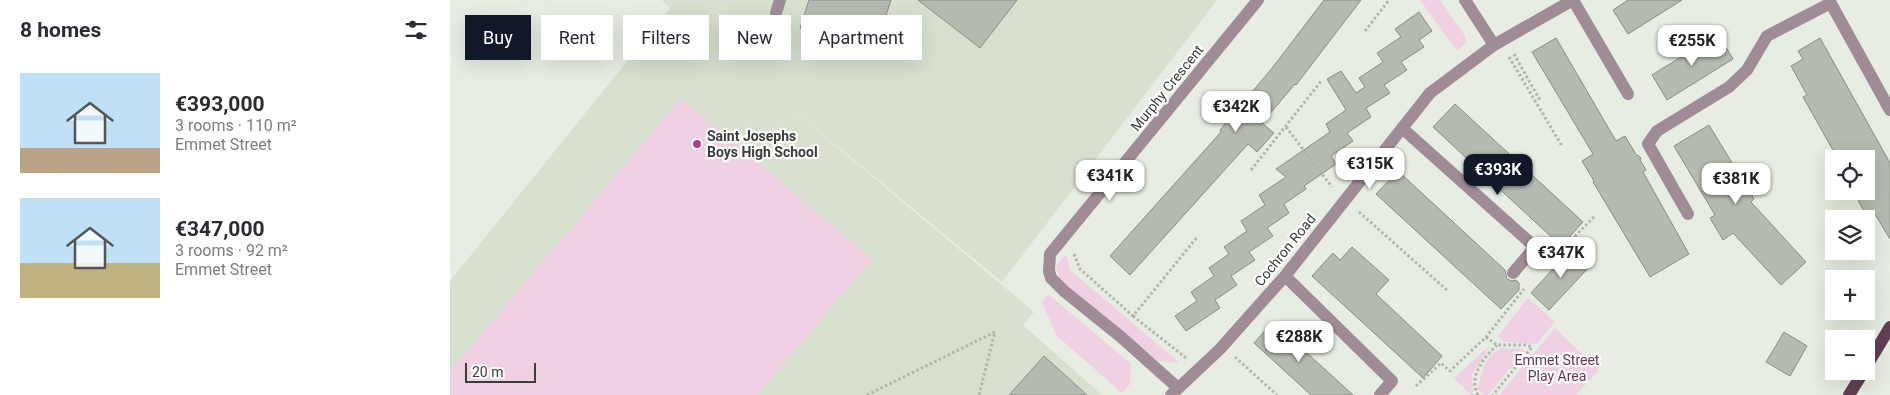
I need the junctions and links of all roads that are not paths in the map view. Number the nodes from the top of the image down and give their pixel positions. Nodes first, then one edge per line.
1 (780, 0) edge
2 (1258, 0) edge
3 (1465, 0) edge
4 (1573, 0) edge
5 (1830, 1) edge
6 (776, 12) dead end
7 (1494, 45) junction
8 (1628, 94) dead end
9 (1890, 110) edge
10 (1402, 128) junction
11 (1688, 214) dead end
12 (1513, 273) dead end
13 (1284, 276) junction
14 (1890, 327) edge
15 (1875, 352) edge
16 (1858, 380) edge
17 (1174, 392) edge
18 (1380, 395) edge
19 (1849, 395) edge

1 - 6 street
2 - 17 street, Murphy Crescent
3 - 7 street
4 - 7 street, Cochron Road
4 - 8 street
5 - 9 street
5 - 11 street
7 - 10 street, Cochron Road
10 - 12 street
10 - 13 street, Cochron Road
13 - 17 street, Cochron Road
13 - 18 street
14 - 15 main road
16 - 19 main road

